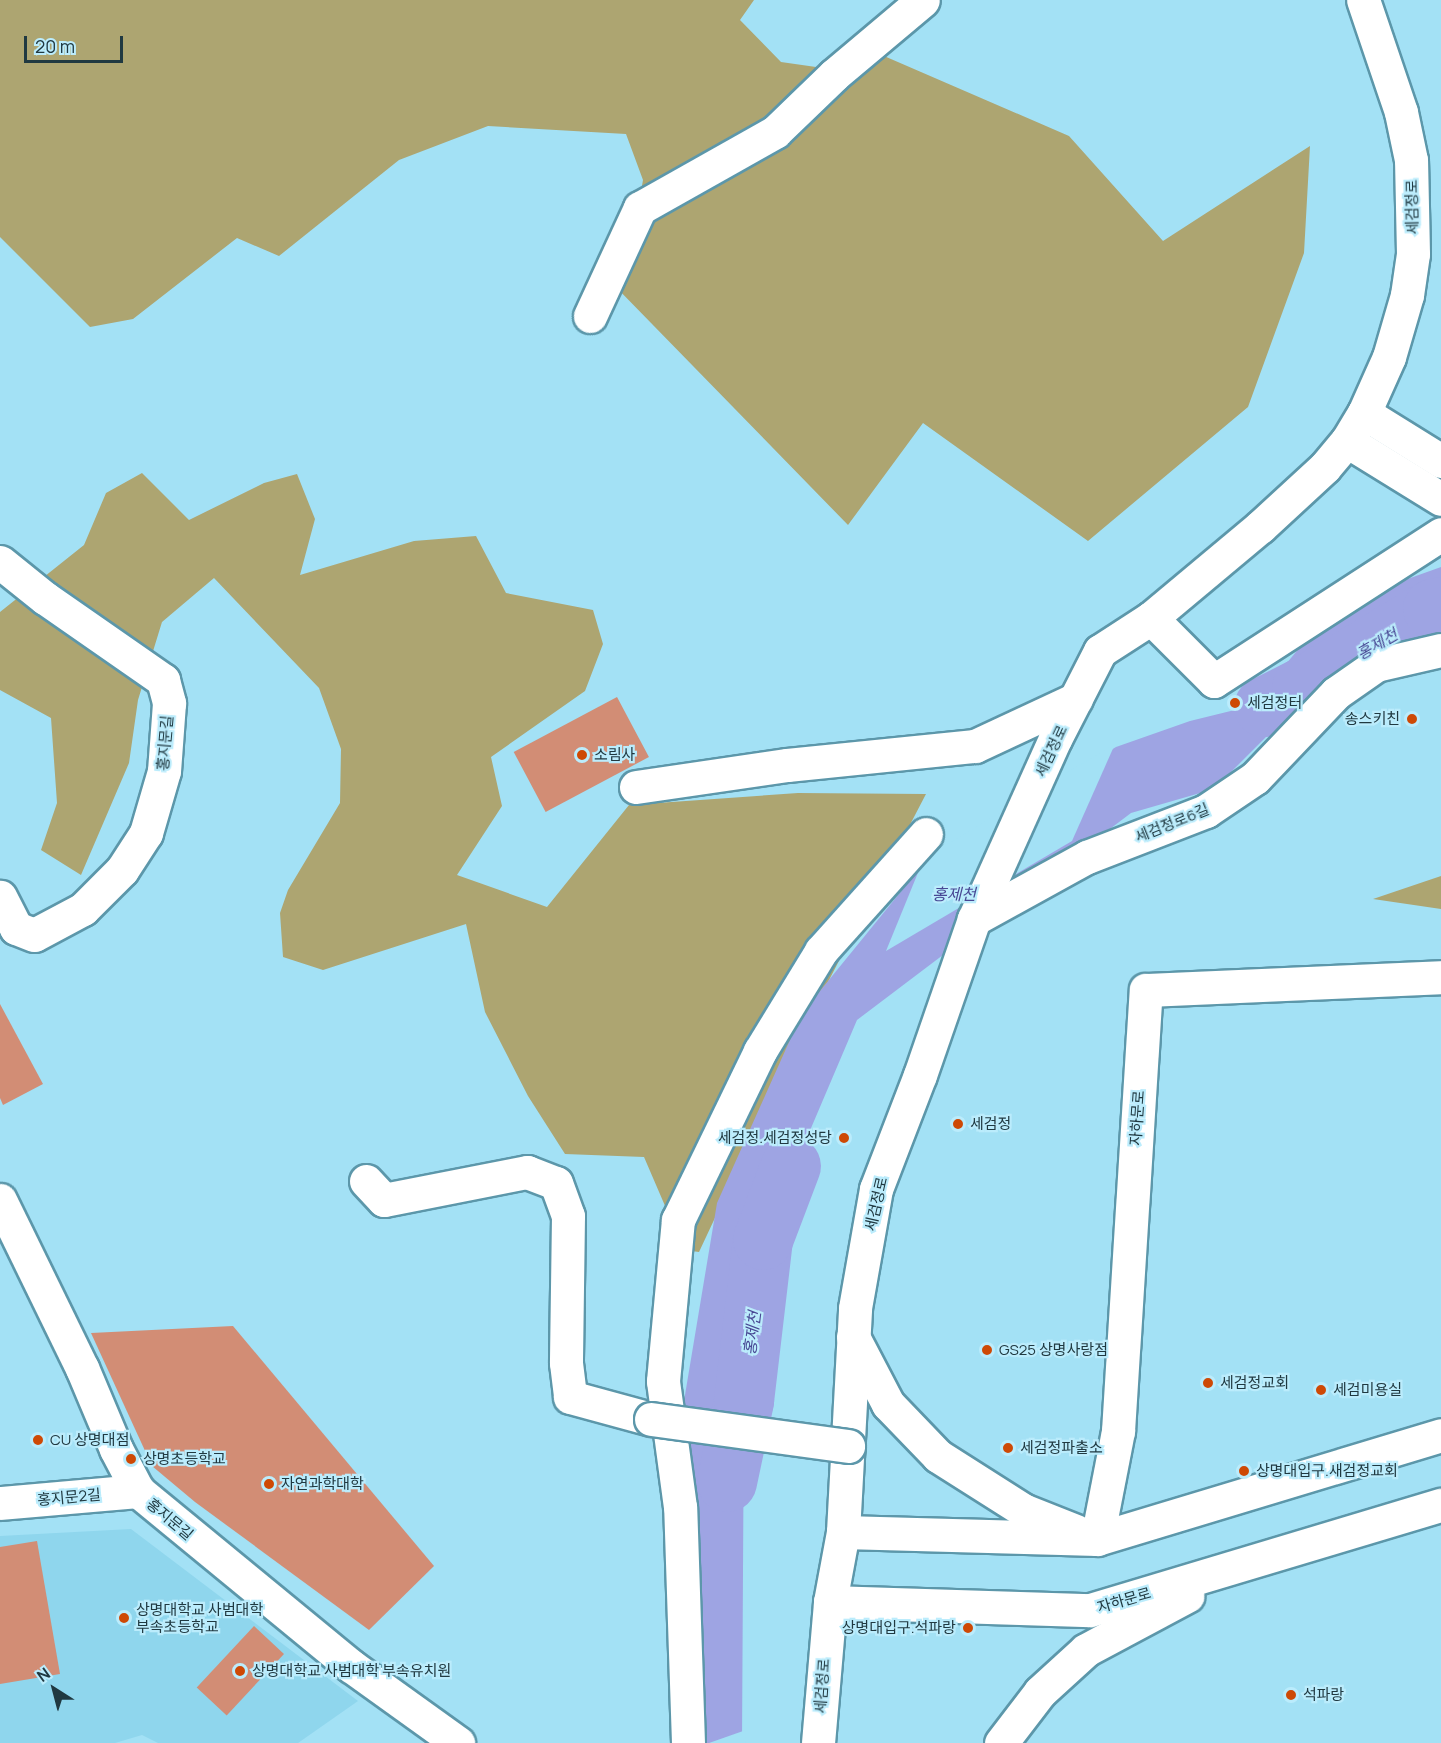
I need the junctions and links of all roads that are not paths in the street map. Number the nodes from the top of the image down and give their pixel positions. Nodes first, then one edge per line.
1 (923, 0) edge
2 (1366, 2) edge
3 (590, 316) dead end
4 (1364, 413) junction
5 (1347, 441) junction
6 (1441, 461) edge
7 (1441, 499) edge
8 (1441, 534) edge
9 (0, 562) edge
10 (1151, 618) junction
11 (1441, 650) edge
12 (1076, 699) junction
13 (636, 787) dead end
14 (926, 834) dead end
15 (0, 897) edge
16 (980, 905) junction
17 (1441, 977) edge
18 (366, 1180) dead end
19 (0, 1200) edge
20 (853, 1337) junction
21 (1441, 1435) edge
22 (848, 1446) junction
23 (138, 1491) junction
24 (0, 1503) edge
25 (1441, 1505) edge
26 (843, 1532) junction
27 (1097, 1539) junction
28 (1248, 1564) junction
29 (830, 1602) junction
30 (458, 1743) edge
31 (688, 1743) edge
32 (818, 1743) edge
33 (1001, 1743) edge

1 - 3 street
2 - 4 street, 세검정로
4 - 5 street, 세검정로
4 - 6 street
5 - 7 street
5 - 10 street, 세검정로
8 - 10 street
9 - 15 street, 홍지문길 / 홍지문길
10 - 12 street, 세검정로
11 - 16 street, 세검정로6길
12 - 13 street, 세검정로
12 - 16 street, 세검정로
14 - 31 street
16 - 20 street, 세검정로
17 - 27 street, 자하문로
18 - 22 street, bridge
19 - 23 street, 홍지문길 / 홍지문길
20 - 22 street, 세검정로
20 - 27 street
21 - 27 street
22 - 26 street, 세검정로
23 - 24 street, 홍지문2길 / 홍지문2길
23 - 30 street, 홍지문길 / 홍지문길
25 - 28 street, 자하문로
26 - 27 street
26 - 29 street, 세검정로
28 - 29 street, 자하문로
28 - 33 street
29 - 32 street, 세검정로

